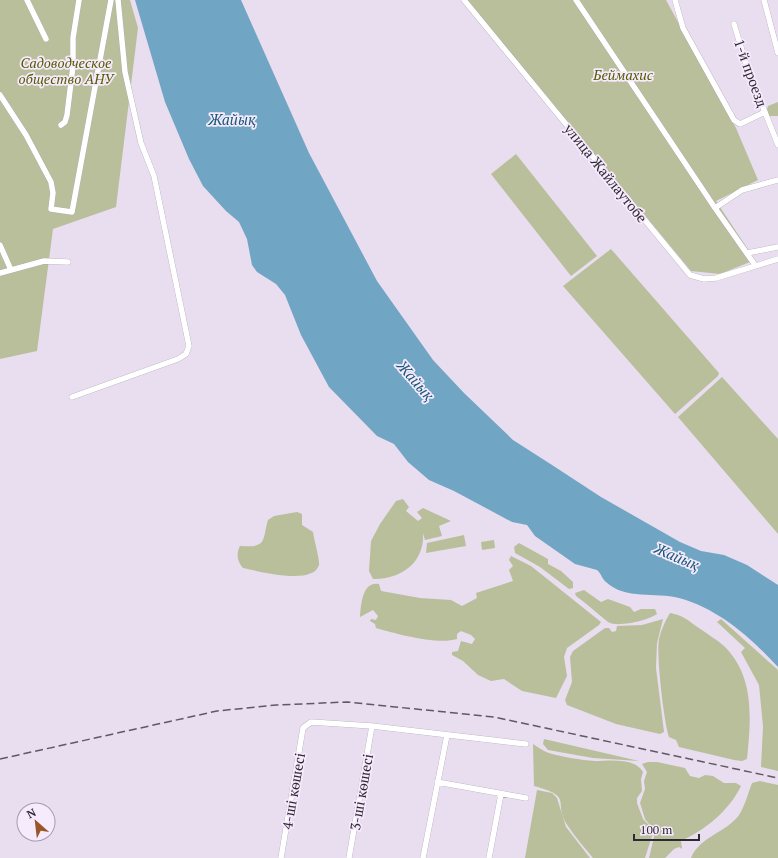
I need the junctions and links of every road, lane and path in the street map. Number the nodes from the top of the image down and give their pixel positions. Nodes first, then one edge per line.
1 (27, 0) edge
2 (79, 0) edge
3 (111, 0) edge
4 (118, 0) edge
5 (464, 0) edge
6 (576, 0) edge
7 (675, 0) edge
8 (764, 0) edge
9 (734, 24) dead end
10 (46, 39) dead end
11 (778, 53) edge
12 (0, 94) edge
13 (766, 112) junction
14 (61, 125) dead end
15 (778, 145) edge
16 (778, 180) edge
17 (715, 208) junction
18 (0, 245) edge
19 (778, 247) edge
20 (747, 253) junction
21 (778, 259) edge
22 (68, 262) dead end
23 (755, 265) junction
24 (11, 270) junction
25 (0, 273) edge
26 (72, 397) dead end
27 (372, 726) junction
28 (447, 736) junction
29 (526, 744) dead end
30 (437, 782) junction
31 (500, 794) junction
32 (526, 798) dead end
33 (281, 858) edge
34 (349, 858) edge
35 (423, 858) edge
36 (489, 858) edge

1 - 10 street
2 - 14 street
3 - 12 street
4 - 26 street
5 - 23 street, улица Жайлаутобе
6 - 17 street
7 - 13 street
8 - 11 street
9 - 13 street, 1-й проезд
13 - 15 street, 1-й проезд
16 - 17 street
17 - 20 street
18 - 24 street
19 - 20 street
20 - 23 street
21 - 23 street, улица Жайлаутобе
22 - 24 street
24 - 25 street
27 - 28 street
27 - 33 street, 4-шi көшесі
27 - 34 street, 3-шi көшесі
28 - 29 street
28 - 30 street
30 - 31 street
30 - 35 street
31 - 32 street
31 - 36 street

